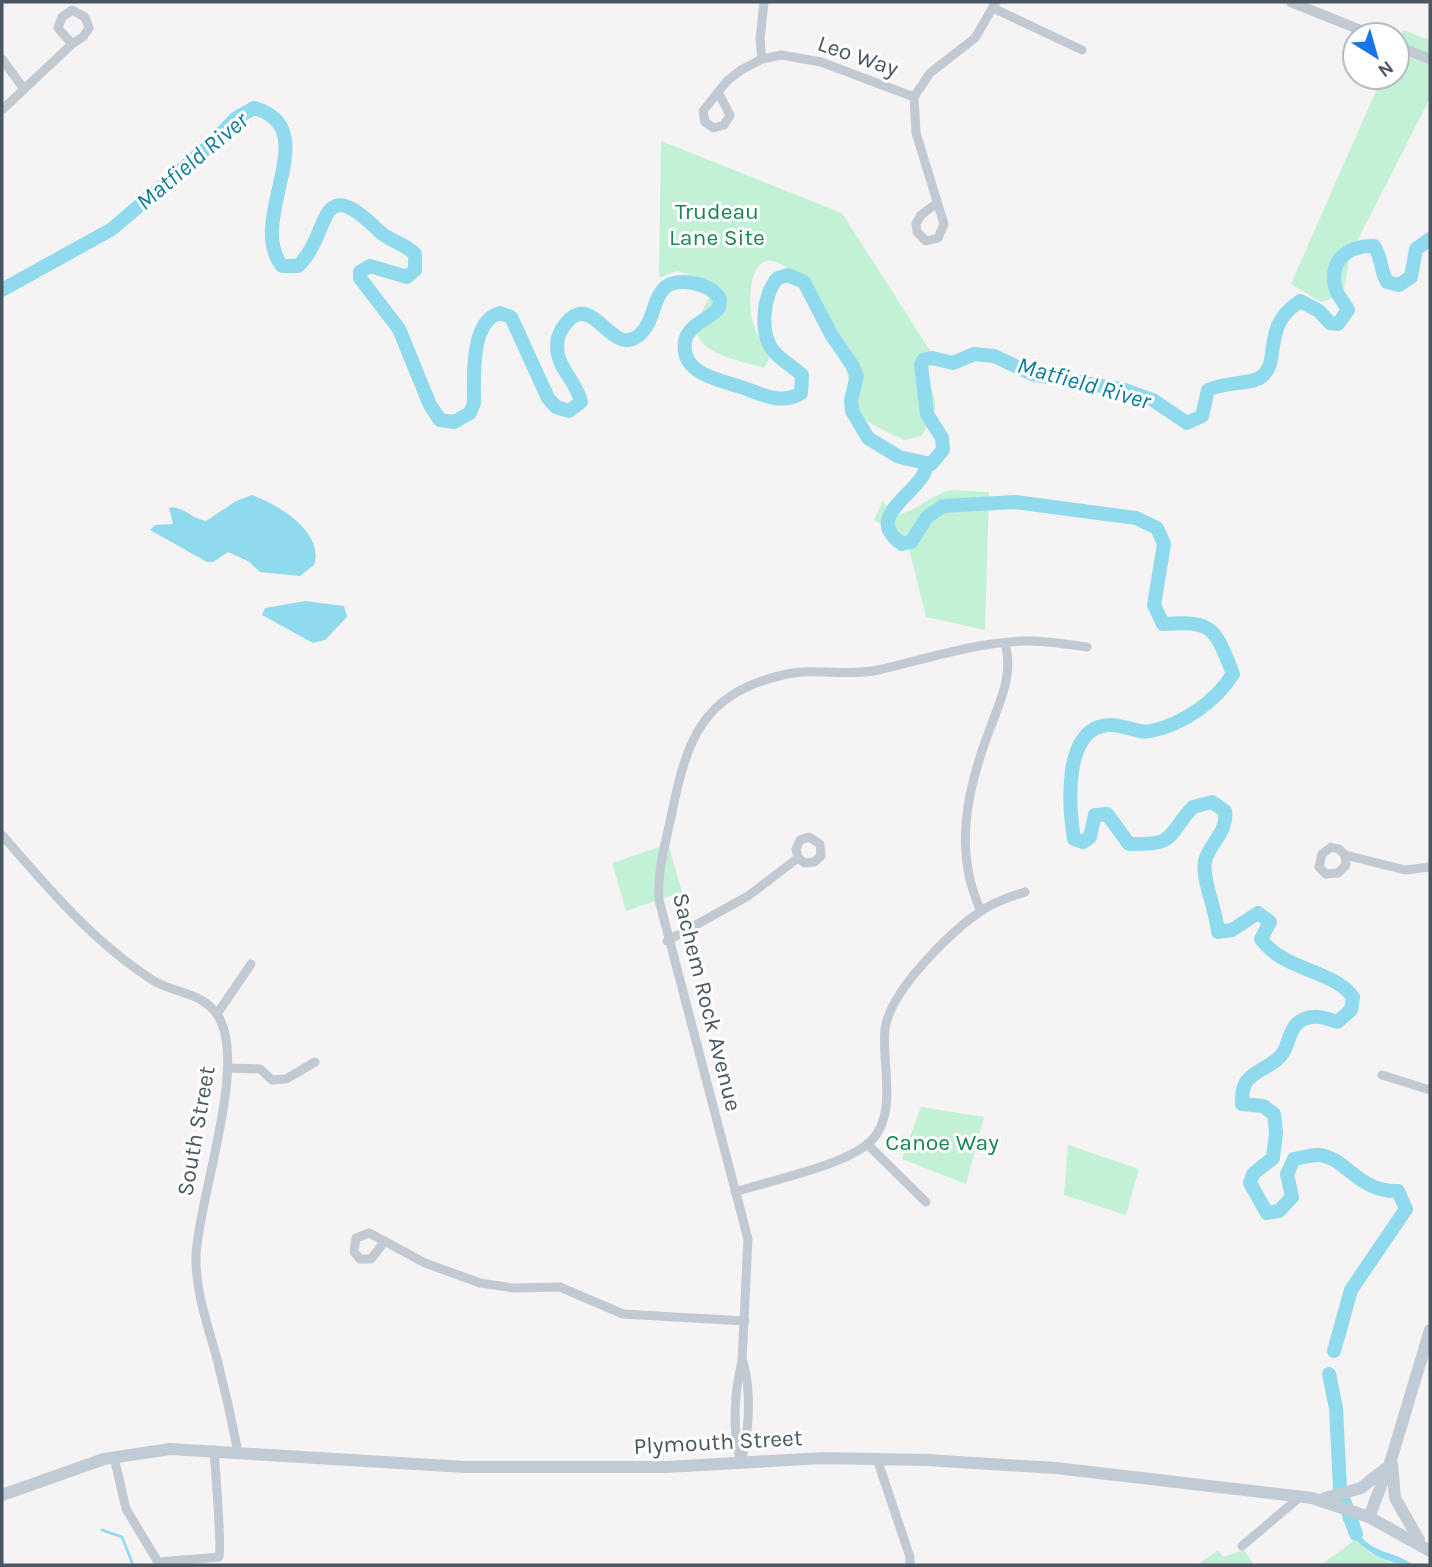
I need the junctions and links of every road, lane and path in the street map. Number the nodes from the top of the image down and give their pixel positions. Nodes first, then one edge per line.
1 (764, 2) edge
2 (1290, 2) edge
3 (994, 5) edge
4 (1313, 6) edge
5 (1344, 21) edge
6 (72, 44) dead end
7 (1082, 50) dead end
8 (1411, 52) edge
9 (2, 58) edge
10 (762, 59) junction
11 (1430, 59) edge
12 (24, 89) junction
13 (719, 94) dead end
14 (914, 97) junction
15 (2, 110) edge
16 (937, 204) dead end
17 (1005, 643) junction
18 (1087, 647) dead end
19 (2, 835) edge
20 (1345, 855) dead end
21 (798, 858) dead end
22 (1430, 867) edge
23 (1025, 892) dead end
24 (981, 911) junction
25 (667, 941) junction
26 (251, 964) dead end
27 (217, 1014) junction
28 (315, 1062) dead end
29 (228, 1068) junction
30 (1382, 1075) dead end
31 (1430, 1090) edge
32 (867, 1144) junction
33 (735, 1192) junction
34 (926, 1202) dead end
35 (385, 1241) dead end
36 (745, 1321) junction
37 (1430, 1330) edge
38 (214, 1450) junction
39 (239, 1452) junction
40 (114, 1457) junction
41 (877, 1459) junction
42 (1391, 1460) junction
43 (741, 1463) junction
44 (2, 1495) edge
45 (1301, 1496) junction
46 (1342, 1499) junction
47 (1365, 1515) junction
48 (1242, 1546) dead end
49 (1426, 1548) edge
50 (910, 1565) edge

1 - 10 street
2 - 4 street
3 - 7 street
3 - 14 street
4 - 5 street
6 - 12 street
8 - 11 street
9 - 12 street
10 - 13 street, Leo Way
10 - 14 street, Leo Way
12 - 15 street
14 - 16 street
17 - 18 street, Sachem Rock Avenue
17 - 24 street
17 - 25 street, Sachem Rock Avenue
19 - 27 street
20 - 22 street
21 - 25 street
23 - 24 street
24 - 32 street
25 - 33 street, Sachem Rock Avenue
26 - 27 street
27 - 29 street, South Street
28 - 29 street
29 - 39 street, South Street
30 - 31 street
32 - 33 street
32 - 34 street
33 - 36 street, Sachem Rock Avenue
35 - 36 street
36 - 43 street, Sachem Rock Avenue
37 - 42 main road
38 - 39 main road, Plymouth Street
38 - 40 main road, Plymouth Street
38 - 40 street
39 - 43 main road, Plymouth Street
40 - 44 main road, Plymouth Street
41 - 43 main road, Plymouth Street
41 - 45 main road, Plymouth Street
41 - 50 street
42 - 46 main road
42 - 47 main road
42 - 49 main road
45 - 46 main road, Plymouth Street
45 - 48 street
46 - 47 main road, Plymouth Street
47 - 49 main road, Plymouth Street

